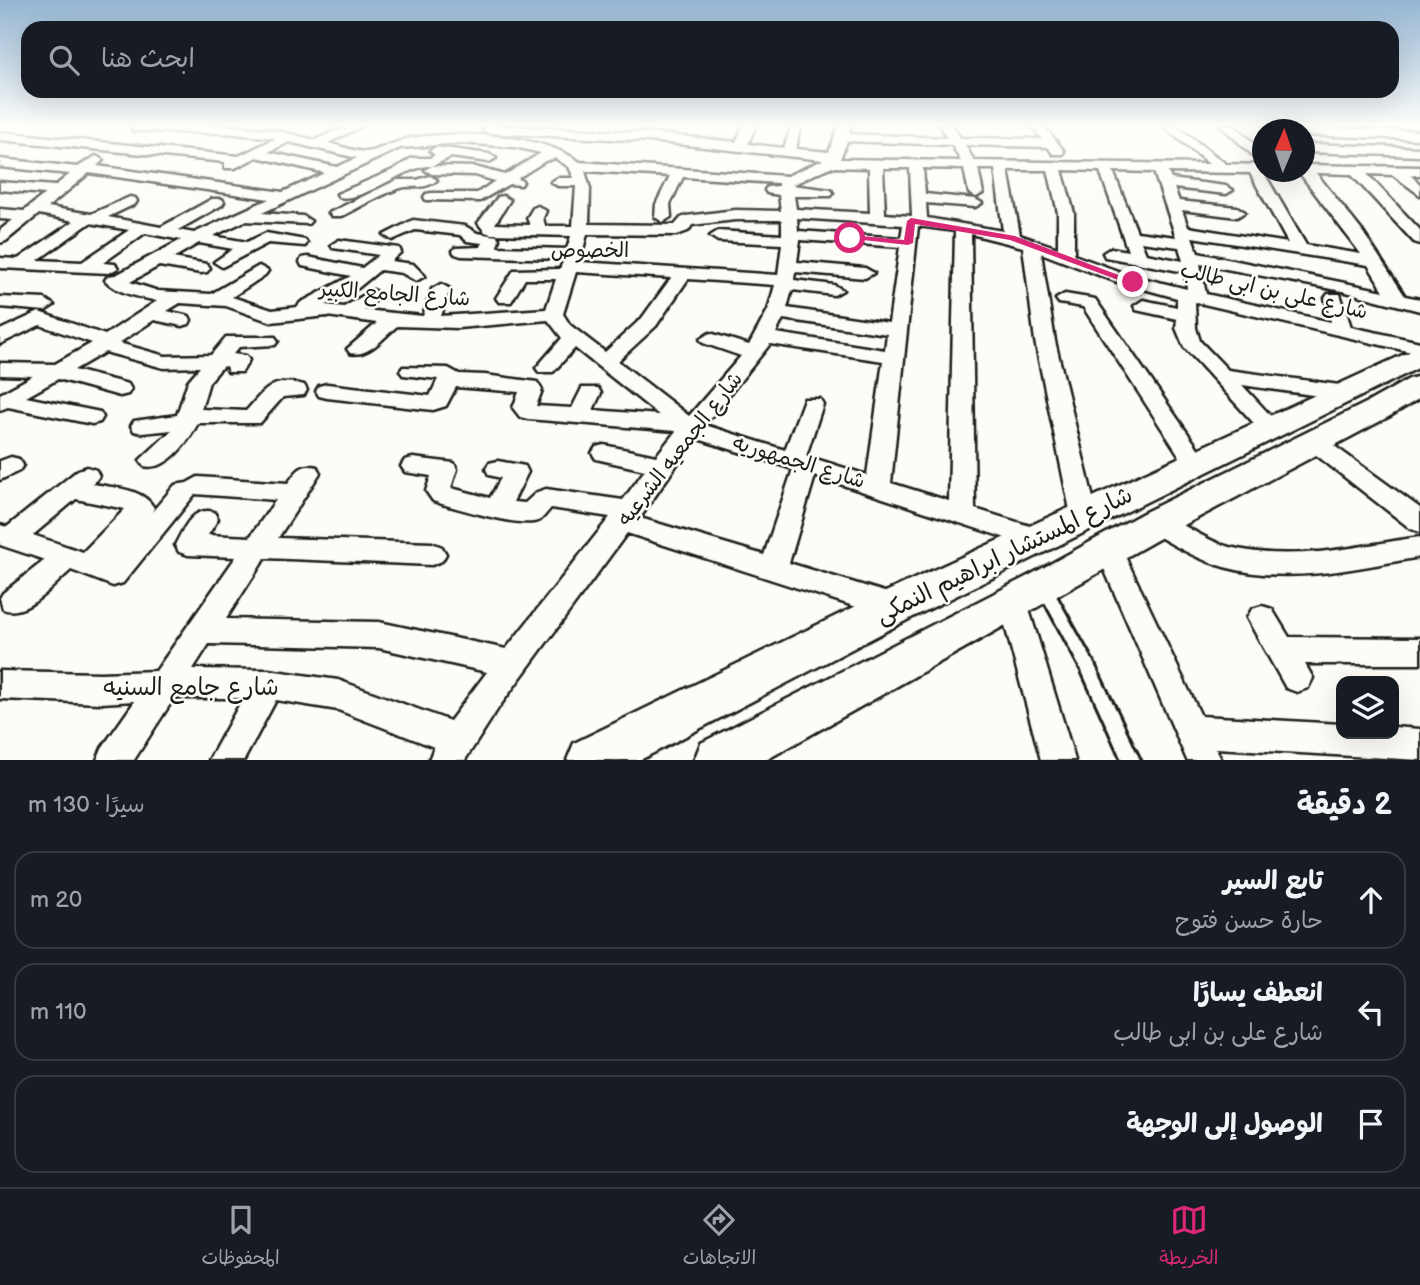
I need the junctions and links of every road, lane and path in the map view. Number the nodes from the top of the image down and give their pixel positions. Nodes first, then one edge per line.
1 (95, 160) edge
2 (240, 160) edge
3 (279, 160) edge
4 (360, 160) edge
5 (417, 160) edge
6 (536, 160) edge
7 (567, 160) edge
8 (582, 160) edge
9 (616, 160) edge
10 (698, 160) joint
11 (756, 160) edge
12 (826, 160) edge
13 (867, 160) edge
14 (918, 160) edge
15 (967, 160) edge
16 (1014, 160) edge
17 (1060, 160) edge
18 (1213, 160) edge
19 (1322, 160) edge
20 (0, 161) edge
21 (876, 164) junction
22 (918, 164) junction
23 (970, 165) junction
24 (1001, 165) junction
25 (576, 166) junction
26 (1018, 166) junction
27 (1062, 166) junction
28 (1252, 166) edge
29 (1105, 167) junction
30 (1222, 168) junction
31 (1315, 169) edge
32 (1334, 170) junction
33 (1355, 170) junction
34 (1397, 171) junction
35 (1420, 171) edge
36 (79, 172) junction
37 (287, 172) dead end
38 (327, 175) junction
39 (1162, 175) junction
40 (350, 179) dead end
41 (505, 181) junction
42 (558, 182) dead end
43 (745, 182) junction
44 (1268, 182) edge
45 (1315, 182) edge
46 (194, 183) junction
47 (527, 183) dead end
48 (582, 183) junction
49 (0, 186) edge
50 (300, 187) junction
51 (1226, 190) dead end
52 (1420, 190) edge
53 (57, 191) junction
54 (826, 193) dead end
55 (344, 194) junction
56 (280, 196) junction
57 (431, 197) dead end
58 (918, 198) junction
59 (362, 199) junction
60 (503, 200) dead end
61 (218, 202) dead end
62 (1173, 205) junction
63 (791, 207) junction
64 (538, 211) dead end
65 (1237, 212) dead end
66 (31, 213) junction
67 (337, 213) dead end
68 (0, 214) edge
69 (241, 216) junction
70 (663, 217) dead end
71 (90, 218) junction
72 (306, 218) dead end
73 (878, 218) junction
74 (915, 221) junction
75 (142, 228) junction
76 (963, 228) junction
77 (580, 230) junction
78 (536, 231) junction
79 (163, 232) junction
80 (392, 235) dead end
81 (718, 236) dead end
82 (1131, 236) junction
83 (0, 238) edge
84 (195, 238) junction
85 (1420, 239) edge
86 (1022, 241) junction
87 (299, 243) dead end
88 (908, 243) junction
89 (339, 245) dead end
90 (247, 247) junction
91 (1300, 249) junction
92 (1188, 250) junction
93 (461, 251) dead end
94 (488, 252) junction
95 (1111, 253) dead end
96 (1139, 258) junction
97 (1066, 259) junction
98 (156, 260) junction
99 (1374, 261) junction
100 (222, 262) dead end
101 (308, 262) dead end
102 (0, 263) edge
103 (21, 264) junction
104 (570, 265) junction
105 (85, 267) junction
106 (201, 268) dead end
107 (372, 269) junction
108 (259, 271) dead end
109 (865, 273) dead end
110 (683, 274) junction
111 (416, 276) dead end
112 (113, 277) junction
113 (786, 277) junction
114 (1133, 282) junction
115 (441, 289) dead end
116 (834, 290) dead end
117 (373, 295) dead end
118 (175, 298) junction
119 (505, 298) dead end
120 (1334, 298) dead end
121 (216, 299) junction
122 (1065, 299) dead end
123 (1398, 299) junction
124 (0, 302) edge
125 (1190, 302) junction
126 (45, 305) dead end
127 (1420, 305) edge
128 (776, 312) junction
129 (348, 313) junction
130 (151, 314) junction
131 (392, 314) junction
132 (554, 314) junction
133 (288, 315) junction
134 (182, 320) dead end
135 (430, 322) junction
136 (898, 330) junction
137 (1342, 330) junction
138 (574, 337) junction
139 (0, 338) edge
140 (710, 339) dead end
141 (268, 341) dead end
142 (105, 343) junction
143 (758, 345) junction
144 (1420, 348) edge
145 (357, 349) dead end
146 (1420, 356) edge
147 (894, 357) junction
148 (605, 362) junction
149 (225, 364) junction
150 (546, 368) dead end
151 (0, 369) edge
152 (59, 371) junction
153 (410, 372) dead end
154 (1219, 375) junction
155 (448, 380) junction
156 (1420, 385) edge
157 (120, 388) dead end
158 (296, 390) dead end
159 (327, 391) dead end
160 (590, 393) dead end
161 (1363, 401) junction
162 (3, 402) edge
163 (812, 404) dead end
164 (579, 416) junction
165 (92, 417) dead end
166 (188, 419) junction
167 (142, 426) dead end
168 (688, 426) junction
169 (1271, 428) junction
170 (1314, 442) junction
171 (604, 453) dead end
172 (152, 460) dead end
173 (800, 462) junction
174 (1196, 463) junction
175 (663, 466) junction
176 (413, 467) dead end
177 (498, 469) dead end
178 (878, 487) junction
179 (497, 509) junction
180 (962, 513) junction
181 (1084, 515) junction
182 (627, 516) junction
183 (205, 519) dead end
184 (1420, 522) edge
185 (1156, 523) junction
186 (3, 536) edge
187 (1037, 538) junction
188 (1420, 547) edge
189 (257, 548) junction
190 (1108, 548) junction
191 (432, 554) dead end
192 (78, 561) junction
193 (773, 569) junction
194 (1028, 594) junction
195 (13, 601) dead end
196 (894, 607) junction
197 (1262, 618) dead end
198 (201, 631) junction
199 (1281, 650) junction
200 (1420, 651) edge
201 (514, 664) junction
202 (1297, 678) dead end
203 (268, 684) junction
204 (0, 685) edge
205 (164, 686) junction
206 (1199, 745) edge
207 (1420, 745) edge
208 (452, 750) edge
209 (114, 760) edge
210 (226, 760) edge
211 (591, 760) edge
212 (718, 760) edge
213 (1058, 760) edge
214 (1131, 760) edge

1 - 36 street
2 - 46 street
3 - 38 street
4 - 38 street
5 - 55 street
6 - 41 street
7 - 25 street
8 - 25 street
9 - 25 street
10 - 43 street
10 - 70 street
11 - 43 street
12 - 63 street
13 - 21 street
14 - 22 street
15 - 23 street
16 - 26 street
17 - 27 street
18 - 30 street
19 - 32 street
20 - 36 street
21 - 22 street
21 - 73 street
22 - 23 street
22 - 58 street
23 - 24 street
23 - 58 street
24 - 26 street
24 - 86 street
25 - 48 street
26 - 27 street
27 - 29 street
27 - 97 street
28 - 30 street
29 - 39 street
29 - 82 street
30 - 39 street
31 - 32 street
32 - 33 street
33 - 34 street
33 - 85 street
34 - 35 street
34 - 52 street
36 - 46 street
36 - 53 street
36 - 71 street
37 - 38 street
38 - 40 street
38 - 50 street
39 - 51 street
39 - 62 street
41 - 47 street
41 - 57 street
41 - 59 street
42 - 48 street
43 - 63 street
44 - 91 street
45 - 99 street
46 - 56 street
48 - 77 street
49 - 53 street
50 - 55 street
50 - 56 street
53 - 66 street
54 - 63 street
55 - 59 street
56 - 69 street
58 - 74 street
59 - 67 street
60 - 78 street
61 - 79 street
62 - 65 street
62 - 92 street
63 - 73 street, شارع على بن ابى طالب
63 - 77 street
63 - 81 street
63 - 88 street
63 - 113 street, شارع الجمعيه الشرعيه
64 - 78 street
66 - 68 street
66 - 71 street
66 - 83 street
69 - 72 street
69 - 84 street
71 - 75 street
71 - 103 street
73 - 74 street, شارع على بن ابى طالب
74 - 76 street, شارع على بن ابى طالب
74 - 88 street
75 - 79 street
75 - 105 street
76 - 86 street, شارع على بن ابى طالب
76 - 180 street
77 - 78 street
77 - 104 street
79 - 84 street
80 - 94 street
82 - 92 street
82 - 96 street
84 - 90 street
84 - 98 street
86 - 97 street, شارع على بن ابى طالب
86 - 181 street
87 - 90 street
88 - 136 street
89 - 107 street
90 - 100 street
91 - 92 street
91 - 99 street
92 - 96 street
92 - 123 street
92 - 125 street
93 - 94 street
94 - 104 street
95 - 96 street
97 - 114 street, شارع على بن ابى طالب
98 - 106 street
98 - 112 street
99 - 123 street
101 - 107 street
102 - 103 street
103 - 105 street
104 - 110 street
104 - 119 street
104 - 132 street
105 - 112 street
107 - 111 street
107 - 133 street
108 - 121 street
109 - 113 street
110 - 113 street
110 - 148 street
112 - 118 street, شارع الجامع الكبير
113 - 116 street
113 - 128 street, شارع الجمعيه الشرعيه
114 - 125 street, شارع على بن ابى طالب
114 - 125 street
115 - 135 street
117 - 129 street
118 - 121 street, شارع الجامع الكبير
118 - 130 street
120 - 137 street
121 - 133 street, شارع الجامع الكبير
122 - 174 street
123 - 127 street
124 - 126 street
125 - 137 street, شارع على بن ابى طالب
125 - 154 street
128 - 136 street
128 - 143 street, شارع الجمعيه الشرعيه
129 - 131 street, شارع الجامع الكبير
129 - 133 street, شارع الجامع الكبير
130 - 134 street
130 - 142 street
131 - 135 street, شارع الجامع الكبير
131 - 145 street
132 - 135 street, شارع الجامع الكبير
132 - 138 street, شارع الجمهوريه
136 - 147 street
137 - 144 street, شارع على بن ابى طالب
138 - 148 street, شارع الجمهوريه
138 - 150 street
139 - 142 street
140 - 143 street
141 - 149 street
142 - 149 street
142 - 152 street
143 - 147 street
143 - 168 street, شارع الجمعيه الشرعيه
146 - 161 main road, شارع المستشار ابراهيم النمكى
147 - 178 street
148 - 168 street, شارع الجمهوريه
149 - 166 street
151 - 152 street
152 - 157 street
152 - 162 street
153 - 155 street
154 - 161 street
154 - 169 street
155 - 159 street
155 - 164 street
156 - 161 main road, شارع المستشار ابراهيم النمكى
158 - 166 street
160 - 164 street
161 - 169 main road, شارع المستشار ابراهيم النمكى
161 - 170 main road, شارع المستشار ابراهيم النمكى
162 - 165 street
163 - 173 street
164 - 168 street
166 - 167 street
166 - 172 street
168 - 173 street, شارع الجمهوريه
168 - 175 street, شارع الجمعيه الشرعيه
169 - 174 main road, شارع المستشار ابراهيم النمكى
170 - 184 street
170 - 185 main road, شارع المستشار ابراهيم النمكى
171 - 175 street
173 - 178 street, شارع الجمهوريه
173 - 193 street
174 - 181 main road, شارع المستشار ابراهيم النمكى
175 - 182 street, شارع الجمعيه الشرعيه
176 - 179 street
177 - 179 street
178 - 180 street, شارع الجمهوريه
179 - 182 street
180 - 187 street, شارع الجمهوريه
181 - 187 main road, شارع المستشار ابراهيم النمكى
182 - 193 street
182 - 201 street, شارع الجمعيه الشرعيه
183 - 189 street
185 - 188 street
185 - 190 main road, شارع المستشار ابراهيم النمكى
186 - 192 street
186 - 192 street
187 - 196 main road, شارع المستشار ابراهيم النمكى
189 - 191 street
189 - 192 street
189 - 198 street
190 - 194 main road, شارع المستشار ابراهيم النمكى
190 - 206 street
192 - 195 street
193 - 196 street
194 - 212 main road, شارع المستشار ابراهيم النمكى
194 - 213 street
194 - 214 lane
196 - 211 main road, شارع المستشار ابراهيم النمكى
197 - 199 street
198 - 201 street
198 - 205 street
199 - 200 street
199 - 202 street
201 - 208 street, شارع الجمعيه الشرعيه
203 - 205 street, شارع جامع السنيه
203 - 208 street, شارع جامع السنيه
203 - 210 street
204 - 205 street, شارع جامع السنيه
205 - 209 street
206 - 207 street

